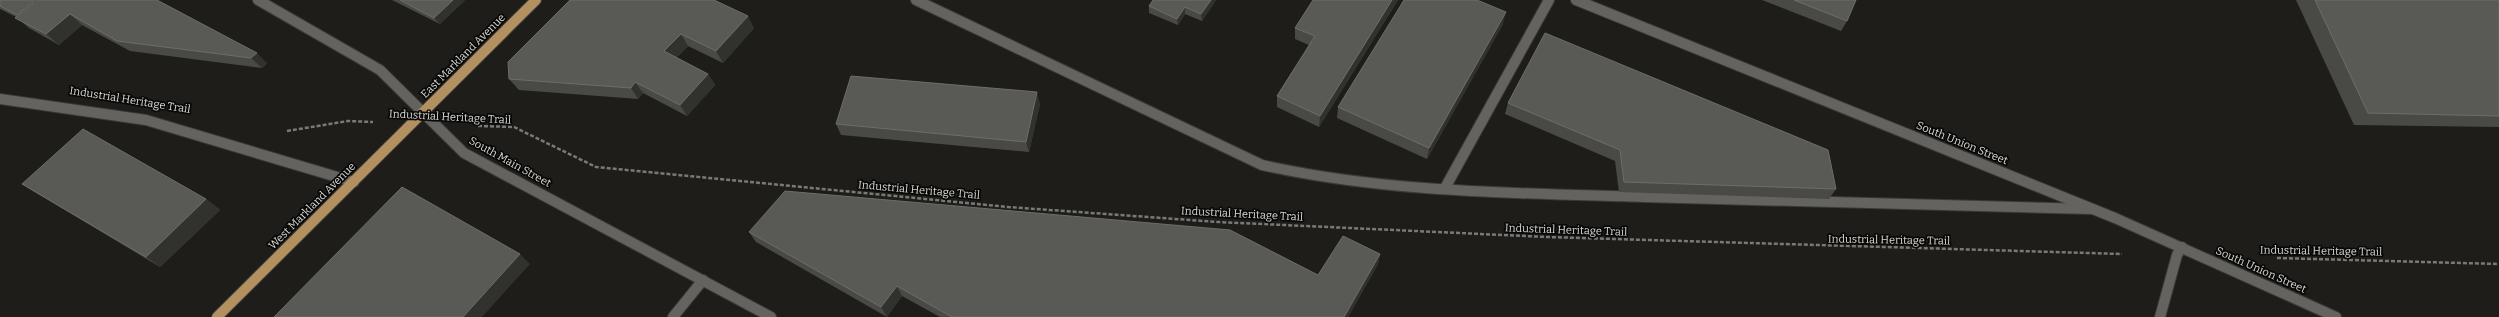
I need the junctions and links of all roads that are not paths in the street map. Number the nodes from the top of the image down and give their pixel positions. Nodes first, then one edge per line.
1 (258, 0) edge
2 (536, 0) edge
3 (916, 0) edge
4 (1548, 0) edge
5 (1576, 0) edge
6 (0, 99) edge
7 (424, 112) junction
8 (354, 182) junction
9 (1445, 188) junction
10 (2093, 209) junction
11 (2182, 247) junction
12 (703, 280) junction
13 (217, 317) edge
14 (673, 317) edge
15 (771, 317) edge
16 (2160, 317) edge
17 (2336, 317) edge

1 - 7 street, South Main Street
2 - 7 main road, East Markland Avenue
3 - 9 street
4 - 9 street
5 - 10 street, South Union Street
6 - 8 street
7 - 8 main road, West Markland Avenue
7 - 12 street, South Main Street
8 - 13 main road, West Markland Avenue
9 - 10 street
10 - 11 street, South Union Street
11 - 16 street
11 - 17 street, South Union Street
12 - 14 street
12 - 15 street, South Main Street

